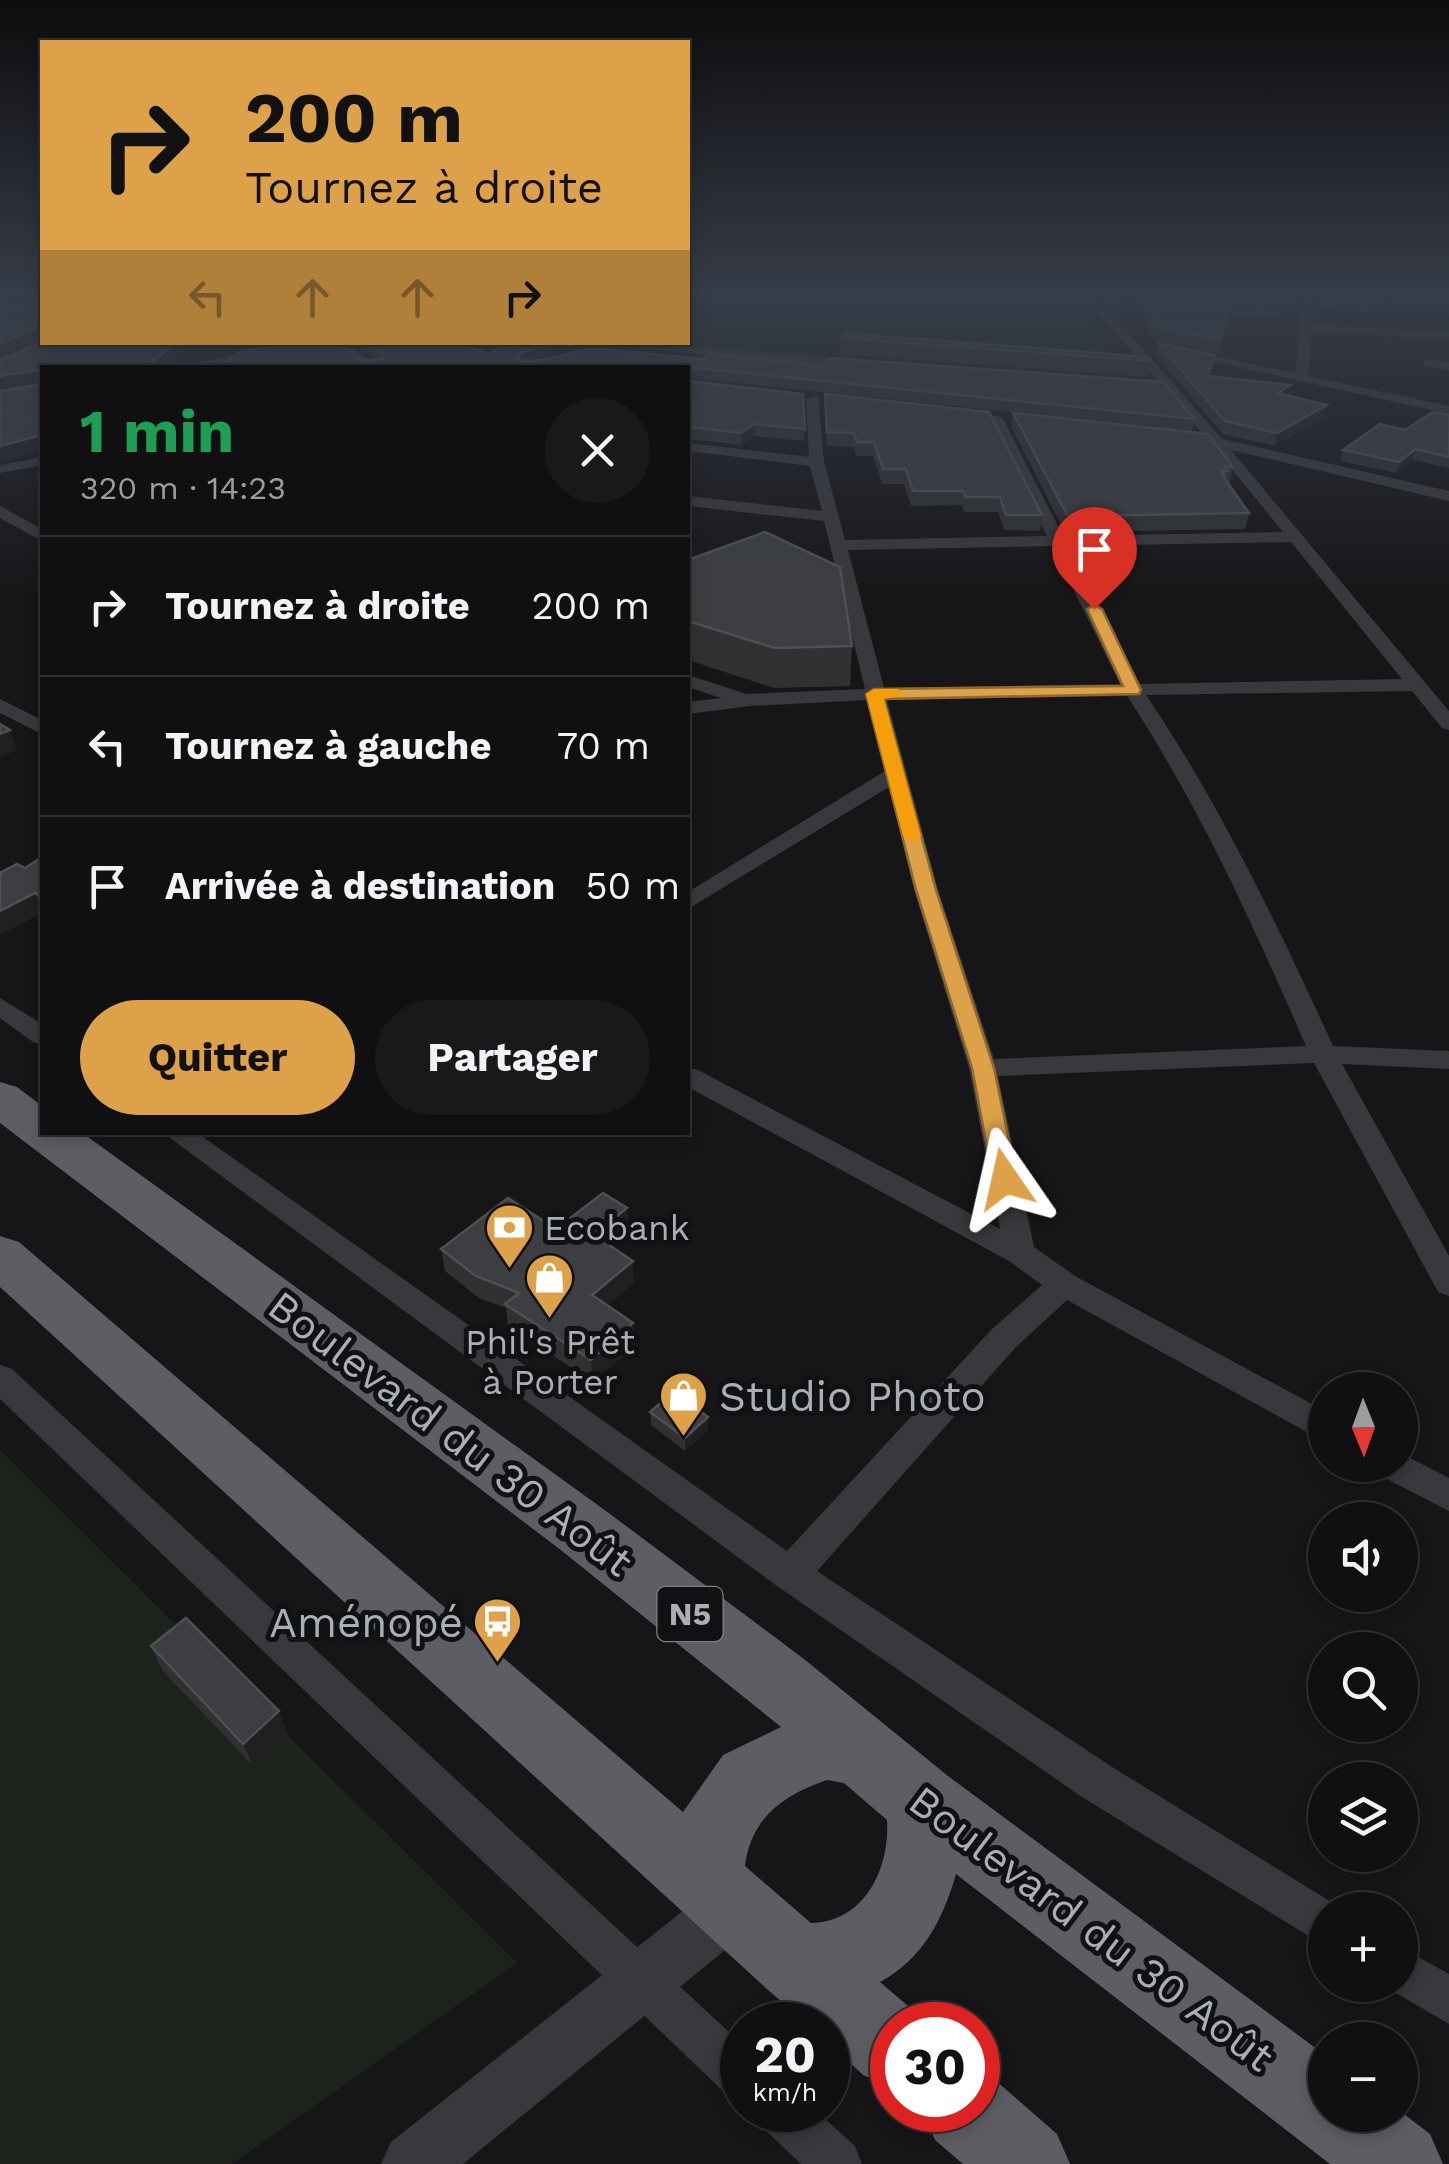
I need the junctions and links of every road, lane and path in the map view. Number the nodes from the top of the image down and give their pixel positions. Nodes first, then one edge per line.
1 (1175, 397) edge
2 (1387, 397) edge
3 (813, 399) dead end
4 (1449, 410) edge
5 (978, 417) edge
6 (996, 419) junction
7 (1014, 421) edge
8 (1162, 436) edge
9 (1217, 442) junction
10 (690, 447) edge
11 (40, 461) edge
12 (817, 462) junction
13 (0, 469) edge
14 (1449, 496) edge
15 (690, 502) edge
16 (0, 510) edge
17 (831, 517) junction
18 (40, 535) edge
19 (1292, 537) junction
20 (1058, 541) junction
21 (838, 544) junction
22 (690, 681) edge
23 (1416, 685) junction
24 (1133, 690) junction
25 (874, 694) junction
26 (750, 700) junction
27 (0, 705) edge
28 (690, 708) edge
29 (1449, 724) edge
30 (40, 725) edge
31 (896, 773) junction
32 (690, 901) edge
33 (1323, 1054) junction
34 (1449, 1060) edge
35 (983, 1068) junction
36 (690, 1077) edge
37 (0, 1098) edge
38 (40, 1128) edge
39 (49, 1135) edge
40 (180, 1135) edge
41 (1020, 1253) junction
42 (0, 1256) edge
43 (1064, 1284) junction
44 (1449, 1284) edge
45 (0, 1378) edge
46 (1308, 1419) edge
47 (1418, 1479) edge
48 (1449, 1496) edge
49 (790, 1574) junction
50 (865, 1751) junction
51 (922, 1802) junction
52 (718, 1895) junction
53 (1308, 1913) edge
54 (796, 1962) junction
55 (1418, 1981) edge
56 (641, 1982) junction
57 (1449, 2001) edge
58 (870, 2027) edge
59 (720, 2056) edge
60 (1308, 2094) edge
61 (803, 2132) edge
62 (991, 2132) edge
63 (1358, 2132) edge
64 (413, 2164) edge
65 (837, 2164) edge
66 (1027, 2164) edge
67 (1400, 2164) edge

1 - 9 street
2 - 4 street
3 - 12 street
5 - 6 street
6 - 7 street
6 - 20 street
8 - 9 street
9 - 14 street
9 - 19 street
10 - 12 street
11 - 13 street
12 - 17 street
15 - 17 street
16 - 18 street
17 - 21 street
19 - 20 street
19 - 23 street
20 - 21 street
20 - 24 street
21 - 25 street
22 - 26 street
23 - 24 street
23 - 29 street
24 - 25 street
24 - 33 street
25 - 26 street
25 - 31 street
26 - 28 street
27 - 30 street
31 - 32 street
31 - 35 street
33 - 34 street
33 - 35 street
33 - 44 street
35 - 41 street
36 - 41 street
37 - 38 highway, Boulevard du 30 Août / N5
39 - 50 highway, Boulevard du 30 Août / N5
40 - 49 street
41 - 43 street
42 - 52 highway
43 - 46 street
43 - 49 street
45 - 56 street
47 - 48 street
49 - 53 street
50 - 51 highway, Boulevard du 30 Août / N5
50 - 52 highway
51 - 54 highway
51 - 60 highway, Boulevard du 30 Août / N5
52 - 54 highway
52 - 56 street
54 - 58 highway
55 - 57 street
56 - 59 street
56 - 64 street
61 - 65 street
62 - 66 highway
63 - 67 highway

